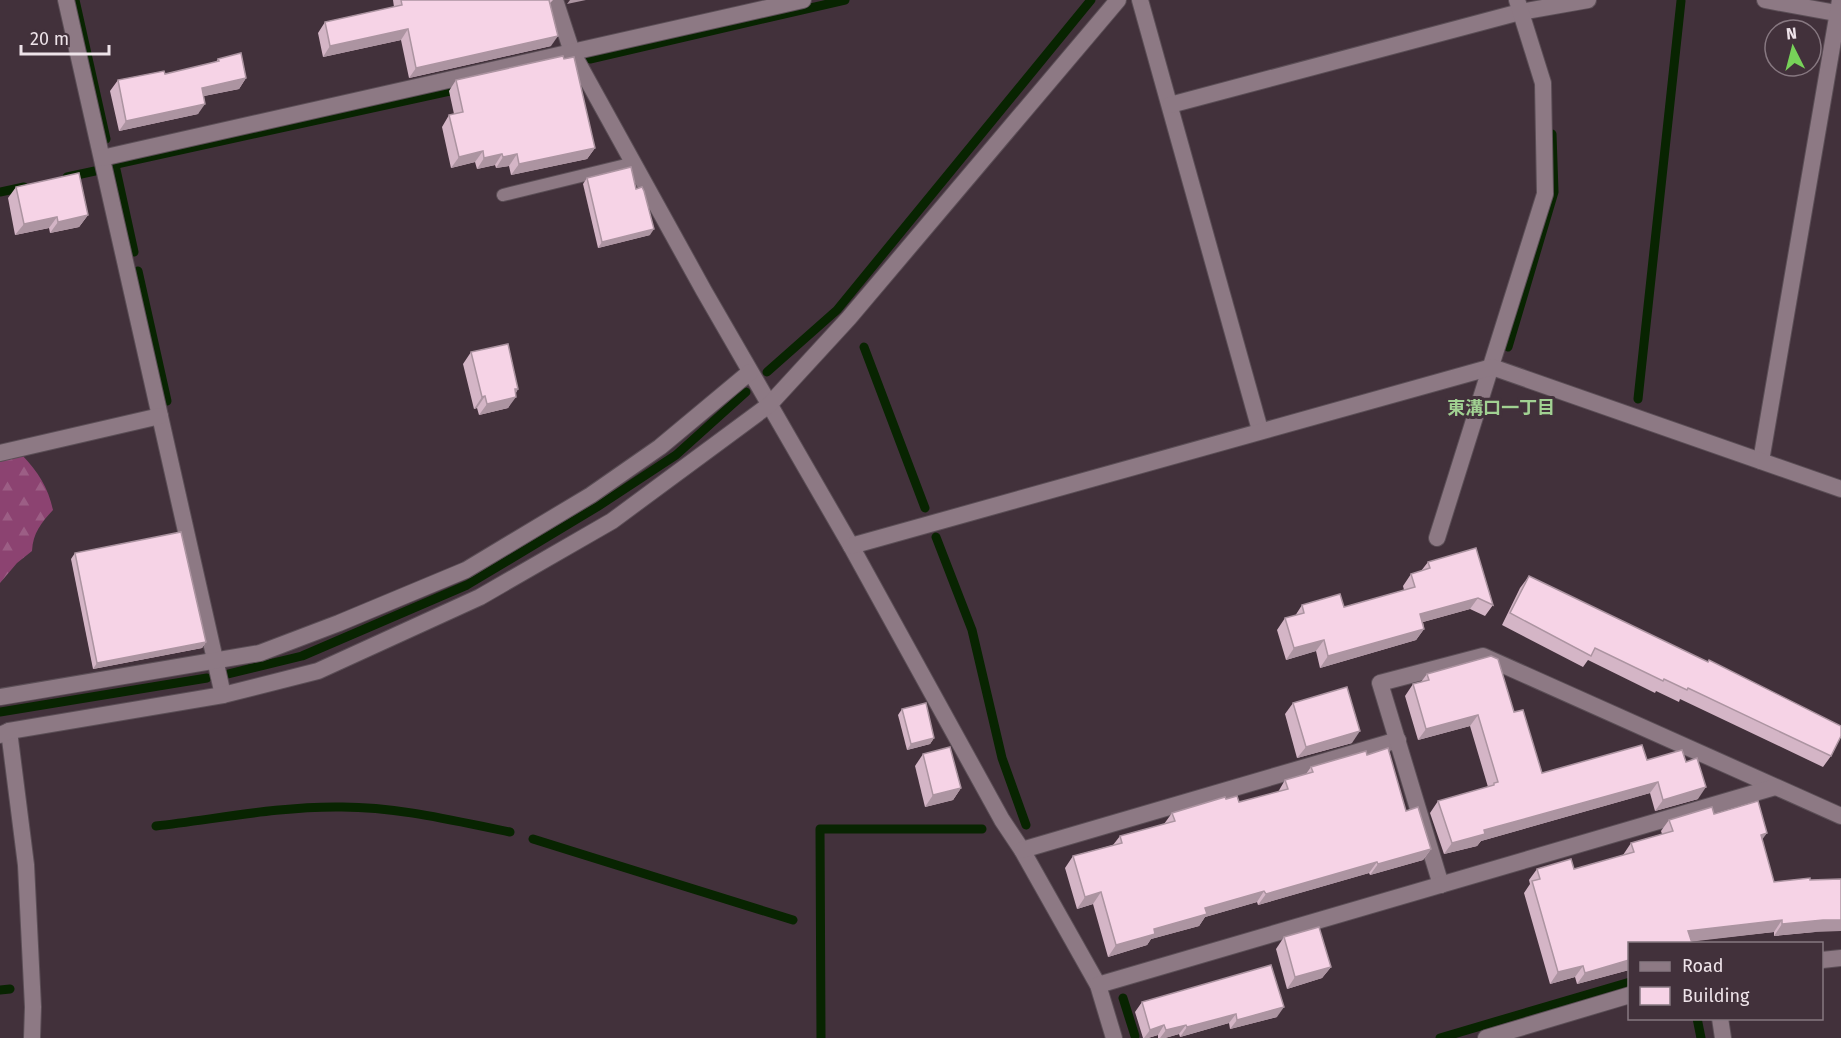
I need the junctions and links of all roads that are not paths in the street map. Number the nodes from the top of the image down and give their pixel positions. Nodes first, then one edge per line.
1 (66, 0) edge
2 (555, 0) edge
3 (803, 0) edge
4 (1118, 0) edge
5 (1140, 0) edge
6 (1588, 0) edge
7 (1765, 0) edge
8 (1518, 6) edge
9 (1839, 9) edge
10 (572, 52) junction
11 (1170, 105) junction
12 (102, 158) junction
13 (634, 163) junction
14 (503, 195) dead end
15 (1492, 367) junction
16 (750, 372) junction
17 (769, 405) junction
18 (160, 416) junction
19 (1260, 430) junction
20 (0, 453) edge
21 (1761, 461) junction
22 (1841, 489) edge
23 (1437, 538) dead end
24 (851, 546) junction
25 (215, 661) junction
26 (223, 695) junction
27 (0, 697) edge
28 (4, 733) edge
29 (1398, 740) junction
30 (1775, 787) junction
31 (1841, 816) edge
32 (1022, 850) junction
33 (1441, 885) junction
34 (1841, 958) edge
35 (1823, 960) edge
36 (1098, 985) junction
37 (1628, 995) edge
38 (1720, 1020) edge
39 (32, 1038) edge
40 (1114, 1038) edge
41 (1486, 1038) edge
42 (1723, 1038) edge

1 - 12 street
2 - 10 street
3 - 10 street
4 - 17 street
5 - 11 street
6 - 8 street
7 - 9 street
8 - 11 street
8 - 15 street
9 - 21 street
10 - 12 street
10 - 13 street
11 - 19 street
12 - 18 street
13 - 14 lane
13 - 16 street
15 - 19 street
15 - 21 street
15 - 23 street
16 - 17 street
16 - 25 street
17 - 24 street
17 - 26 street
18 - 20 street
18 - 25 street
19 - 24 street
21 - 22 street
24 - 32 street
25 - 26 street
25 - 27 street
26 - 28 street
28 - 39 street
29 - 30 street
29 - 32 street
29 - 33 street
30 - 31 street
30 - 33 street
32 - 36 street
33 - 36 street
34 - 35 street
36 - 40 street
37 - 41 street
38 - 42 street

